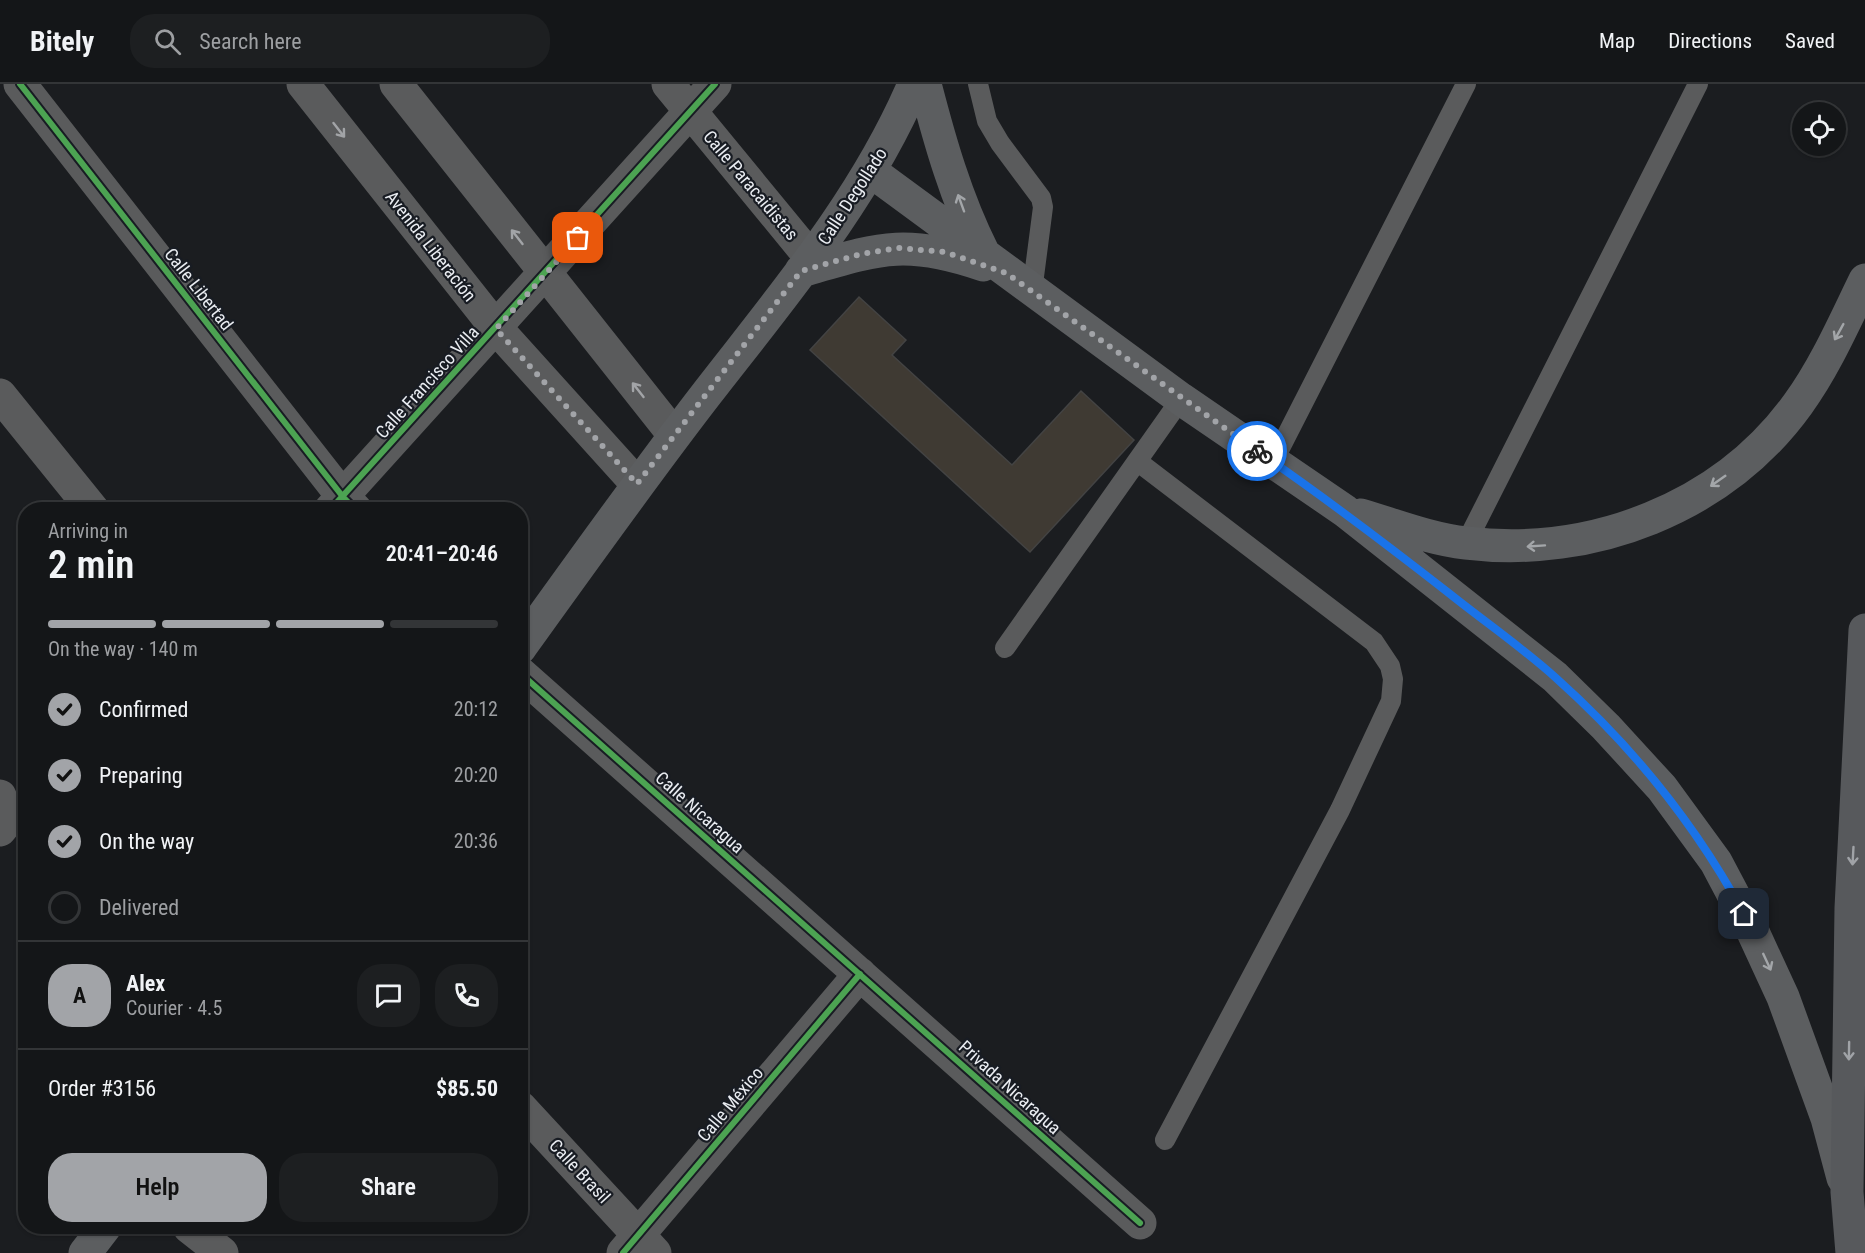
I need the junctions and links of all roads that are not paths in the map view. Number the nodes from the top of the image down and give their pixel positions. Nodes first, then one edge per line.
1 (20, 84) edge
2 (303, 84) edge
3 (396, 84) edge
4 (668, 84) edge
5 (715, 84) edge
6 (914, 84) edge
7 (925, 84) edge
8 (978, 84) edge
9 (1466, 84) edge
10 (1698, 84) edge
11 (690, 112) junction
12 (872, 172) junction
13 (996, 264) junction
14 (806, 265) junction
15 (546, 274) junction
16 (1865, 280) edge
17 (1032, 292) junction
18 (496, 329) junction
19 (0, 395) edge
20 (1181, 399) junction
21 (674, 435) junction
22 (1137, 461) junction
23 (1273, 462) junction
24 (637, 484) junction
25 (87, 502) edge
26 (340, 502) edge
27 (346, 502) edge
28 (1345, 511) junction
29 (1466, 543) junction
30 (1865, 630) edge
31 (528, 637) edge
32 (1005, 648) dead end
33 (528, 680) edge
34 (860, 974) junction
35 (528, 1116) edge
36 (1165, 1140) dead end
37 (1847, 1192) junction
38 (1140, 1223) dead end
39 (100, 1234) edge
40 (198, 1234) edge
41 (639, 1247) edge
42 (85, 1253) edge
43 (222, 1253) edge
44 (1852, 1253) edge

1 - 26 street, Calle Libertad
2 -> 18 street, Avenida Liberación
15 -> 3 street
4 - 11 street, Calle Paracaidistas
5 - 11 street, Calle Francisco Villa
6 - 12 main road, Calle Degollado
13 -> 7 main road
8 - 17 lane
9 - 23 lane
10 - 29 lane
11 - 14 street, Calle Paracaidistas
11 - 15 street, Calle Francisco Villa
12 - 13 main road
12 - 14 main road, Calle Degollado
13 - 14 main road
13 - 17 main road
14 - 21 main road, Calle Degollado
15 - 18 street, Calle Francisco Villa
21 -> 15 street
16 -> 29 main road
17 - 20 main road
18 - 24 street, Avenida Liberación
18 - 27 street, Calle Francisco Villa
19 - 25 street
20 - 22 lane
20 - 23 main road
21 - 24 main road, Calle Degollado
22 - 32 lane
22 - 36 lane
23 - 28 main road
24 - 31 main road, Calle Degollado
28 - 29 main road
28 -> 37 main road
30 -> 37 highway
33 - 34 street, Calle Nicaragua
34 - 38 street, Privada Nicaragua
34 - 41 street, Calle México
35 - 41 street, Calle Brasil
37 - 44 highway
39 - 42 main road
40 - 43 street

